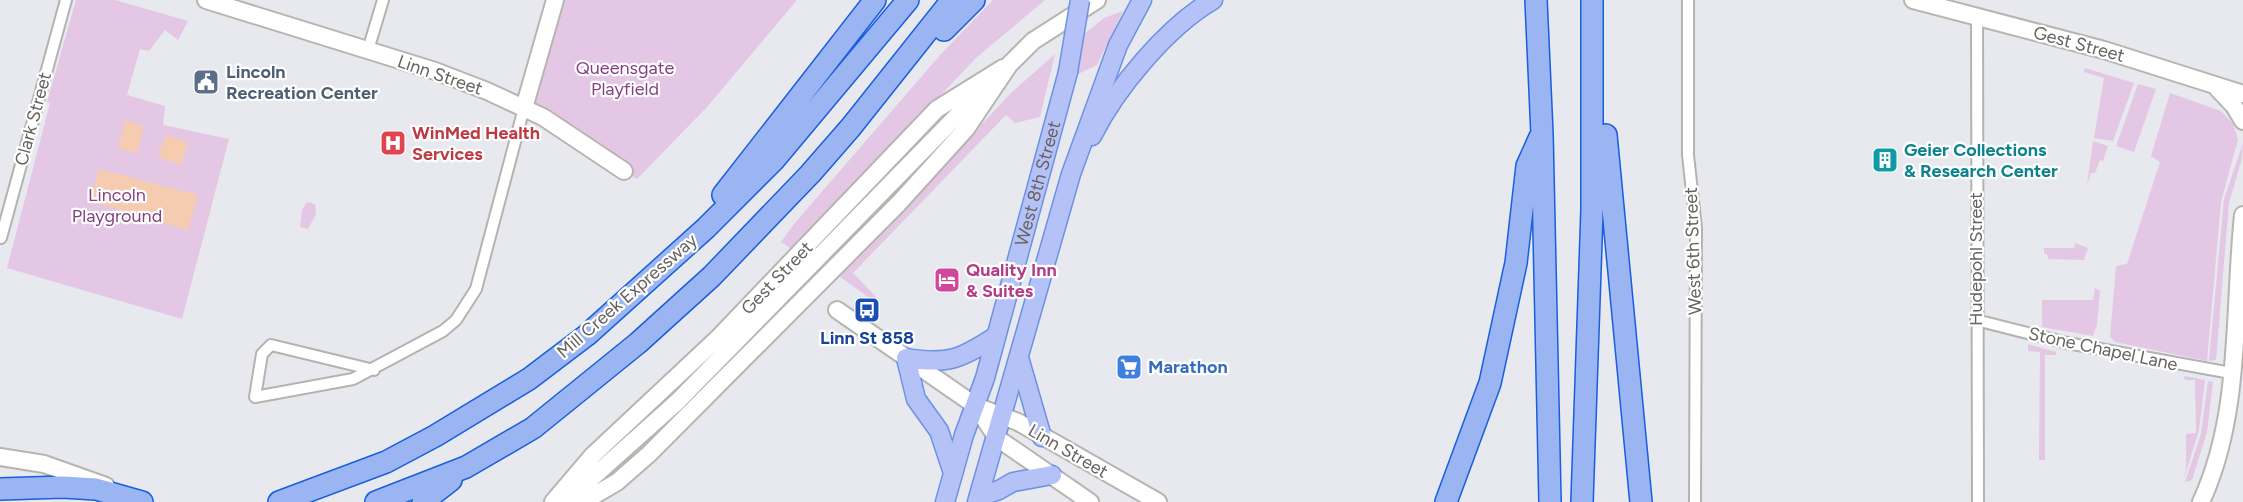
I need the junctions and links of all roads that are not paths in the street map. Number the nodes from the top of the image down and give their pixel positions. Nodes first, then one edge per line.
1 (66, 0) edge
2 (206, 0) edge
3 (383, 0) edge
4 (555, 0) edge
5 (875, 0) edge
6 (908, 0) edge
7 (952, 0) edge
8 (974, 0) edge
9 (1080, 0) edge
10 (1098, 0) edge
11 (1142, 0) edge
12 (1214, 0) edge
13 (1536, 0) edge
14 (1592, 0) edge
15 (1688, 0) edge
16 (1913, 0) edge
17 (228, 3) edge
18 (1977, 17) junction
19 (368, 50) junction
20 (1009, 65) junction
21 (2212, 83) junction
22 (2243, 94) edge
23 (524, 108) junction
24 (1594, 108) junction
25 (2243, 122) edge
26 (851, 127) junction
27 (1542, 134) junction
28 (624, 171) dead end
29 (1071, 174) junction
30 (2243, 215) edge
31 (706, 228) junction
32 (1, 238) edge
33 (2243, 250) edge
34 (2239, 269) junction
35 (837, 310) dead end
36 (1976, 320) junction
37 (996, 336) junction
38 (906, 358) junction
39 (1019, 360) junction
40 (374, 370) junction
41 (2231, 373) junction
42 (976, 406) junction
43 (1004, 415) junction
44 (1042, 437) junction
45 (997, 438) junction
46 (0, 457) edge
47 (466, 467) junction
48 (953, 473) junction
49 (1052, 475) junction
50 (0, 489) edge
51 (978, 499) edge
52 (142, 502) edge
53 (279, 502) edge
54 (375, 502) edge
55 (423, 502) edge
56 (554, 502) edge
57 (565, 502) edge
58 (583, 502) edge
59 (945, 502) edge
60 (1090, 502) edge
61 (1158, 502) edge
62 (1446, 502) edge
63 (1550, 502) edge
64 (1582, 502) edge
65 (1641, 502) edge
66 (1695, 502) edge
67 (1978, 502) edge
68 (2201, 502) edge

1 - 32 street, Clark Street
2 - 17 street, Linn Street
3 - 19 street
4 - 23 street
5 - 31 highway
6 - 31 highway, Mill Creek Expressway
7 - 26 highway
8 - 26 highway
9 - 37 main road, West 8th Street, bridge
10 - 20 street, Gest Street
11 - 29 main road
12 - 29 main road
13 - 27 highway
14 - 24 highway
15 - 66 street, West 6th Street
16 - 18 street, Gest Street
17 - 19 street, Linn Street
18 - 21 street, Gest Street
18 - 36 street, Hudepohl Street
19 - 23 street, Linn Street
20 - 56 street, Gest Street
20 - 57 street
20 - 58 street, Gest Street
21 - 22 street, Gest Street
21 - 25 street
23 - 28 street, Linn Street
23 - 40 street
24 - 64 highway
24 - 65 highway
26 - 47 highway
27 - 62 highway
27 - 63 highway
29 - 39 main road, West 8th Street
30 - 34 street
31 - 53 highway, Mill Creek Expressway
33 - 34 street
34 - 41 street
35 - 38 street, Linn Street
36 - 41 street, Stone Chapel Lane
36 - 67 street, Hudepohl Street
37 - 38 main road
37 - 42 main road, West 8th Street
38 - 42 street, Linn Street
38 - 48 main road
39 - 43 main road, West 8th Street
39 - 44 main road
40 - 40 street
41 - 68 street
42 - 43 street, Linn Street
42 - 45 street, Linn Street
42 - 48 main road, West 8th Street
43 - 44 street, Linn Street
43 - 45 main road, West 8th Street
44 - 61 street, Linn Street
45 - 49 street, Linn Street
45 - 51 main road, West 8th Street
46 - 52 street
47 - 54 highway
47 - 55 highway
48 - 59 main road, West 8th Street
49 - 51 main road
49 - 60 street, Linn Street
50 - 52 highway

